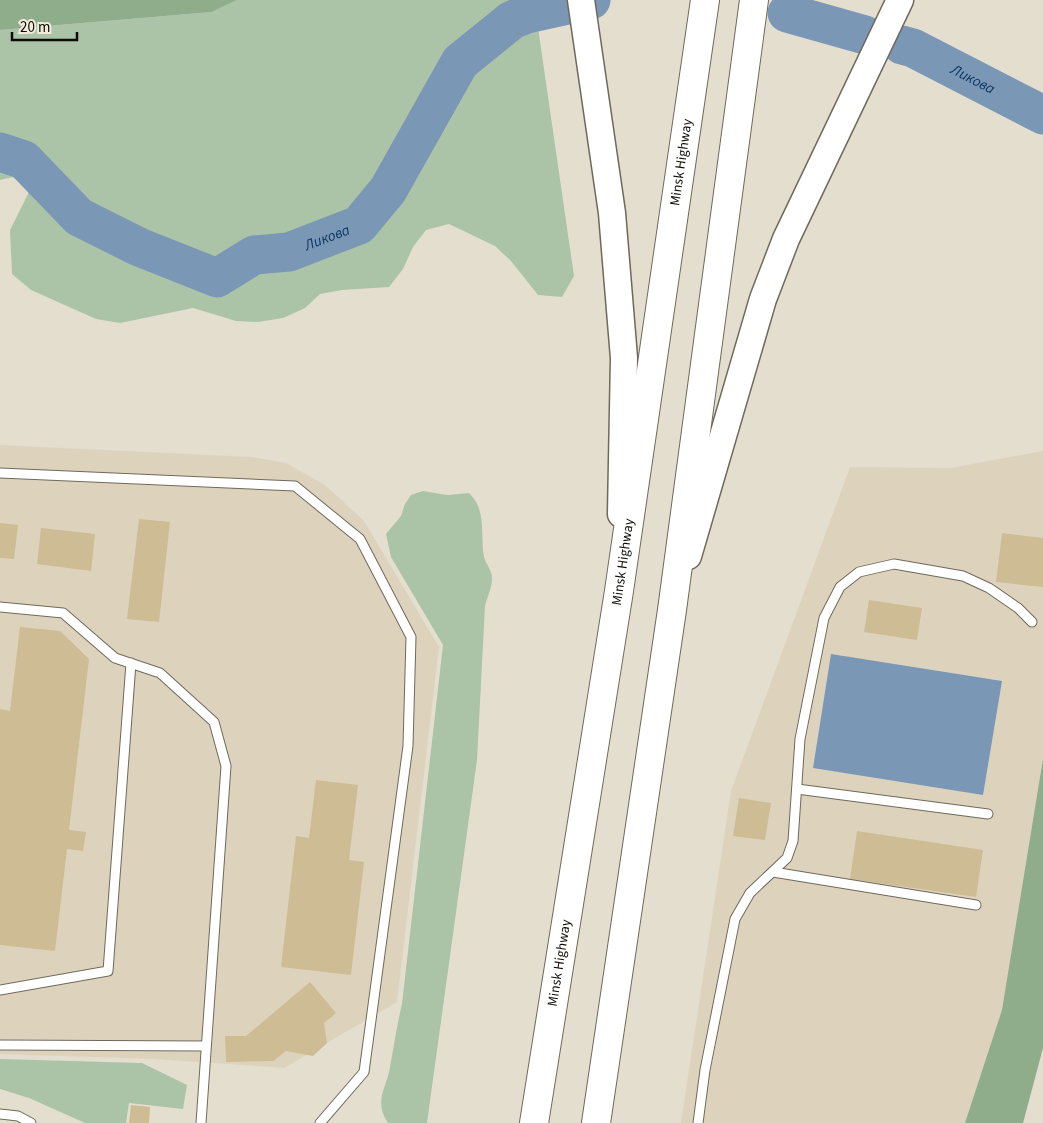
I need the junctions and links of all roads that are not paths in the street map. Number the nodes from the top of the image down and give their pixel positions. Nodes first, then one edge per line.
1 (705, 0) edge
2 (754, 0) edge
3 (900, 0) edge
4 (582, 12) edge
5 (0, 473) edge
6 (619, 591) junction
7 (0, 608) edge
8 (672, 610) junction
9 (1032, 622) dead end
10 (131, 663) junction
11 (796, 789) junction
12 (988, 814) dead end
13 (772, 872) junction
14 (976, 905) dead end
15 (0, 990) edge
16 (0, 1045) edge
17 (205, 1046) junction
18 (0, 1114) edge
19 (31, 1123) edge
20 (200, 1123) edge
21 (320, 1123) edge
22 (534, 1123) edge
23 (596, 1123) edge
24 (698, 1123) edge

1 - 6 highway, Minsk Highway
2 - 8 highway
3 - 8 street
4 - 6 street
5 - 21 lane
6 - 22 highway, Minsk Highway
7 - 10 lane
8 - 23 highway
9 - 11 lane
10 - 15 lane
10 - 17 lane
11 - 12 lane
11 - 13 lane
13 - 14 lane
13 - 24 lane
16 - 17 lane
17 - 20 lane
18 - 19 lane

